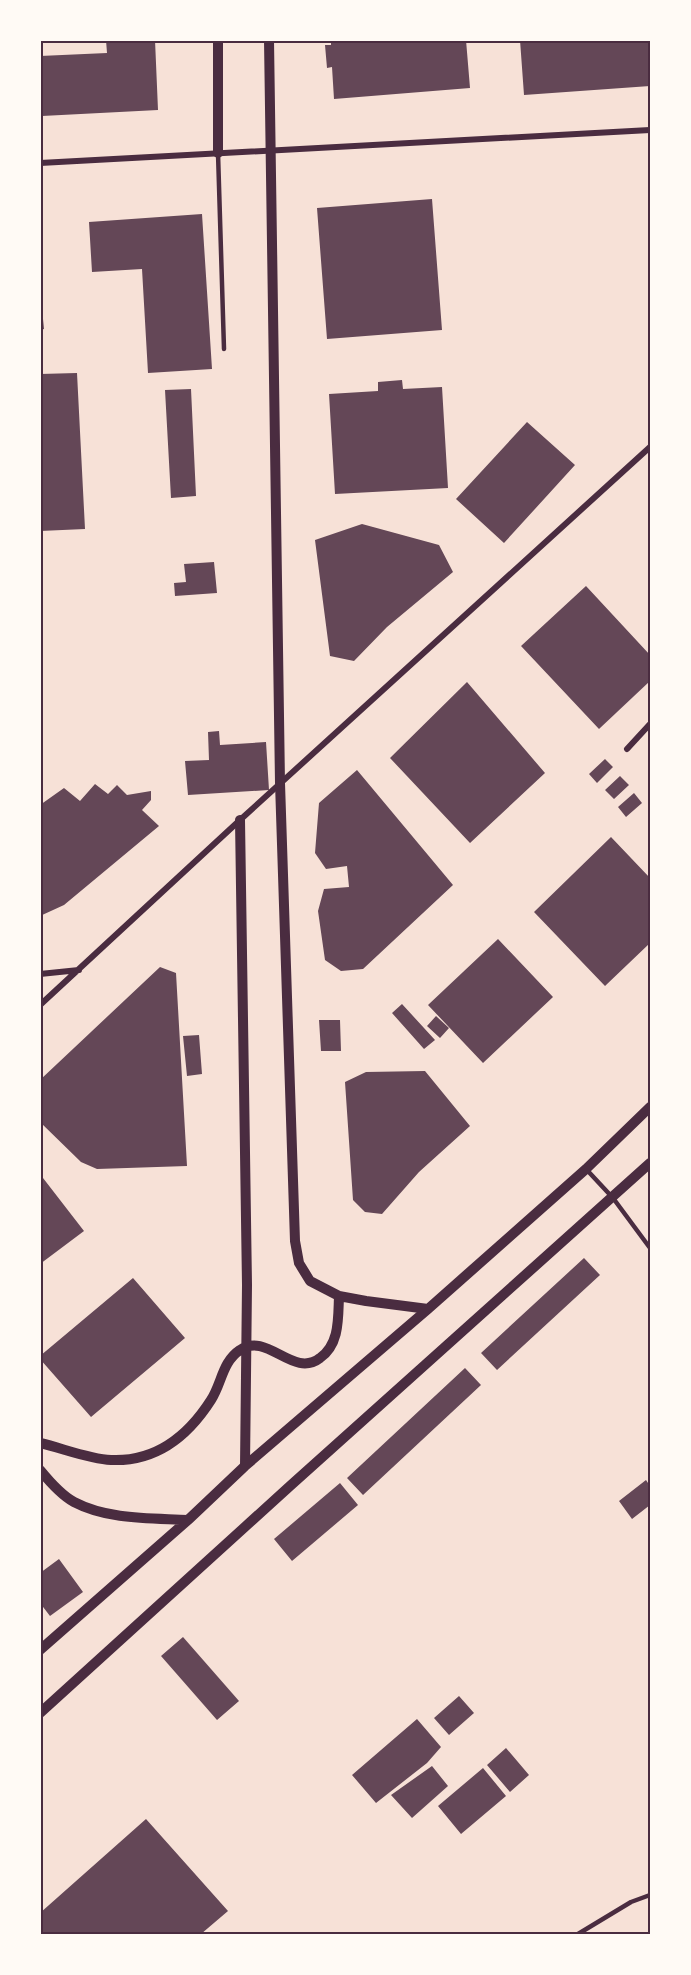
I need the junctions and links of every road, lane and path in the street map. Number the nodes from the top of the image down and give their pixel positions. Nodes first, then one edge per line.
1 (218, 40) edge
2 (269, 40) edge
3 (651, 130) edge
4 (272, 151) junction
5 (218, 153) junction
6 (40, 163) edge
7 (224, 349) dead end
8 (651, 447) edge
9 (651, 724) edge
10 (627, 749) dead end
11 (280, 783) junction
12 (240, 820) junction
13 (80, 970) junction
14 (40, 974) edge
15 (40, 1005) edge
16 (651, 1107) edge
17 (651, 1163) edge
18 (586, 1169) junction
19 (613, 1198) junction
20 (651, 1248) edge
21 (339, 1296) junction
22 (428, 1309) junction
23 (247, 1346) junction
24 (40, 1443) edge
25 (245, 1466) junction
26 (40, 1470) edge
27 (188, 1520) junction
28 (40, 1650) edge
29 (40, 1713) edge
30 (651, 1895) edge
31 (578, 1935) edge

1 - 5 street
2 - 4 street
3 - 4 street
4 - 5 street
4 - 11 street
5 - 6 street
5 - 7 lane
8 - 11 street
9 - 10 street
11 - 12 street
11 - 21 street
12 - 13 street
12 - 23 street
13 - 14 street
13 - 15 street
16 - 18 street
17 - 19 street
18 - 19 lane
18 - 22 street
19 - 20 lane
19 - 29 street
21 - 22 street
21 - 23 street
22 - 25 street
23 - 24 street
23 - 25 street
25 - 27 street
26 - 27 street
27 - 28 street
30 - 31 lane

